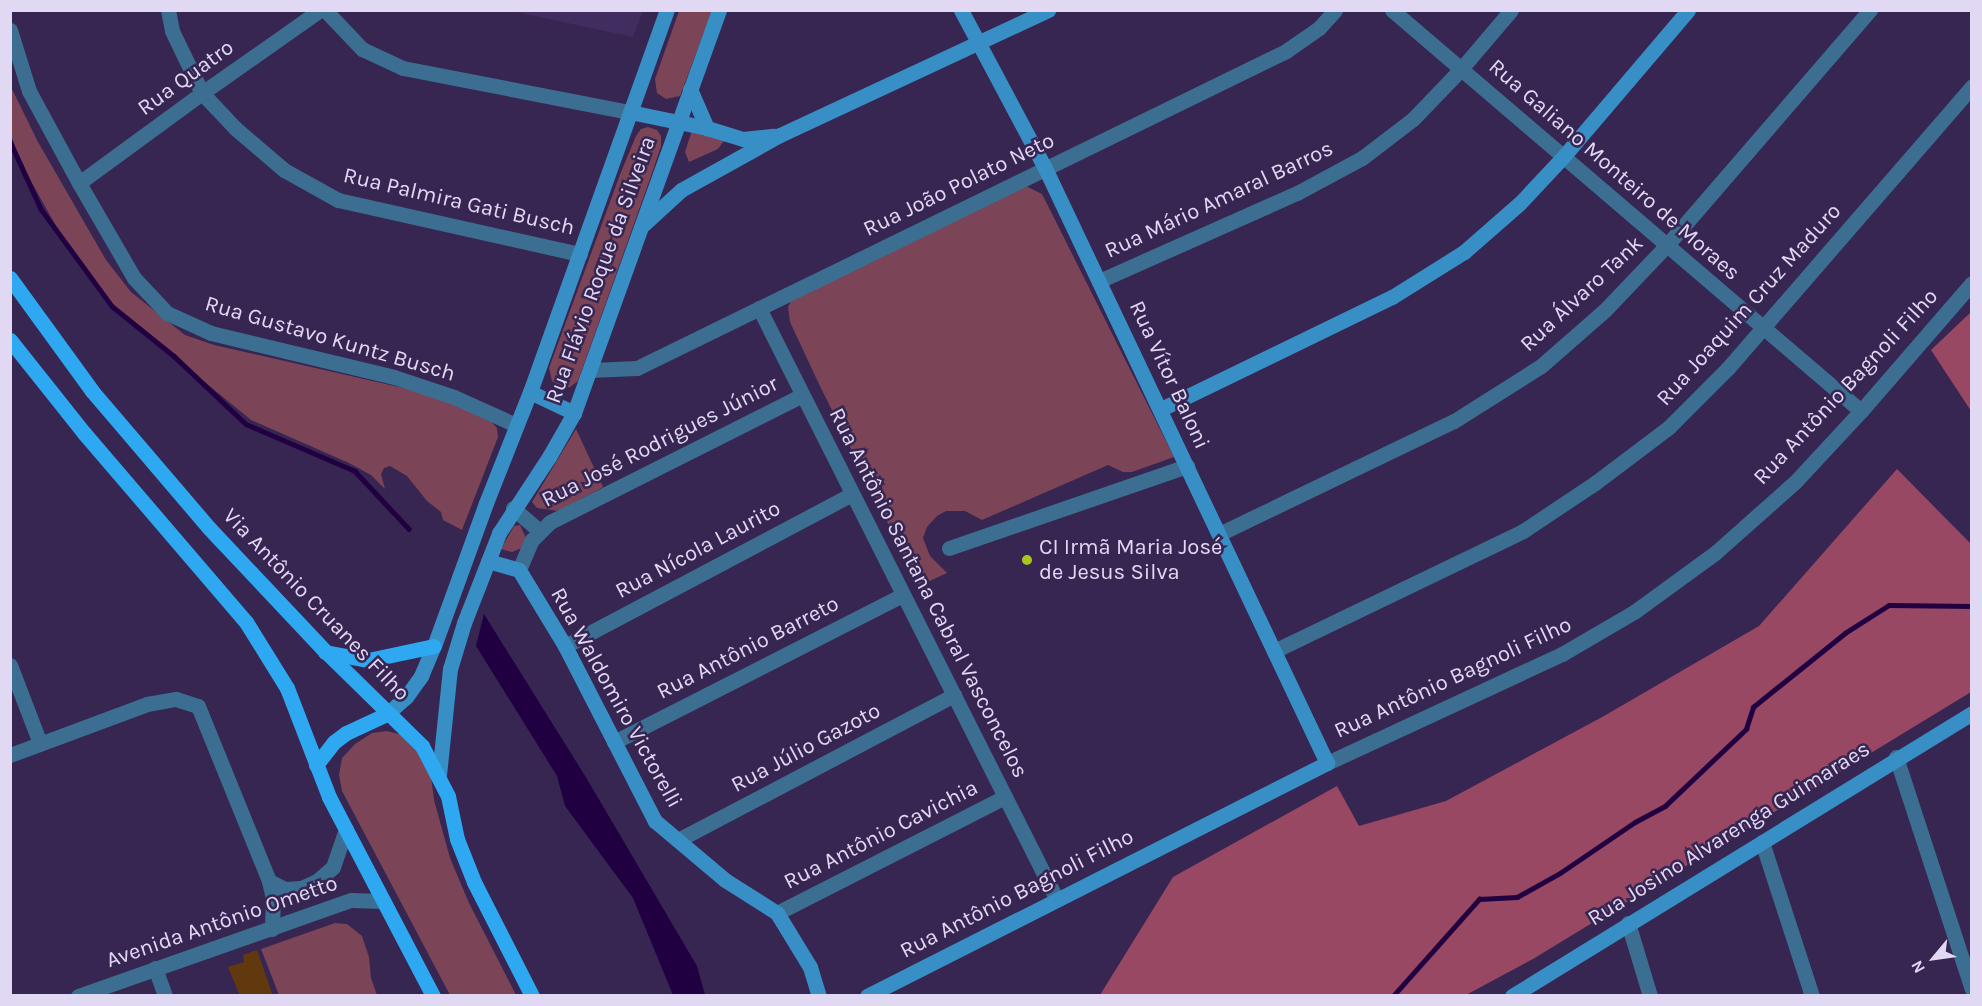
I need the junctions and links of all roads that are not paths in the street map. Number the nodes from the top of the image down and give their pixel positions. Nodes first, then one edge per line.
1 (168, 10) edge
2 (323, 10) edge
3 (667, 10) edge
4 (719, 10) edge
5 (961, 10) edge
6 (1047, 10) edge
7 (1335, 10) edge
8 (1392, 10) edge
9 (1511, 10) edge
10 (1688, 10) edge
11 (1870, 10) edge
12 (10, 30) edge
13 (979, 42) junction
14 (1461, 69) junction
15 (1971, 86) edge
16 (690, 89) junction
17 (202, 93) junction
18 (630, 112) junction
19 (678, 123) junction
20 (706, 128) junction
21 (780, 135) junction
22 (1563, 157) junction
23 (1045, 168) junction
24 (79, 183) junction
25 (643, 225) junction
26 (1667, 245) junction
27 (580, 254) junction
28 (10, 278) edge
29 (1099, 280) junction
30 (1971, 283) edge
31 (759, 308) junction
32 (1763, 327) junction
33 (10, 340) edge
34 (591, 370) junction
35 (530, 392) junction
36 (802, 395) junction
37 (1161, 409) junction
38 (1861, 411) junction
39 (574, 413) junction
40 (516, 424) junction
41 (1187, 466) junction
42 (852, 494) junction
43 (513, 508) junction
44 (539, 531) junction
45 (1219, 534) junction
46 (949, 548) dead end
47 (488, 561) junction
48 (519, 570) junction
49 (903, 595) junction
50 (565, 645) junction
51 (434, 646) junction
52 (325, 651) junction
53 (1274, 651) junction
54 (10, 665) edge
55 (954, 695) junction
56 (1971, 713) edge
57 (387, 714) junction
58 (614, 742) junction
59 (40, 743) junction
60 (10, 755) edge
61 (1896, 757) junction
62 (1327, 763) junction
63 (316, 765) junction
64 (439, 775) junction
65 (1005, 797) junction
66 (346, 829) junction
67 (678, 840) junction
68 (1762, 842) junction
69 (269, 881) junction
70 (1056, 898) junction
71 (383, 901) junction
72 (777, 914) junction
73 (1628, 923) junction
74 (272, 929) junction
75 (155, 968) junction
76 (1971, 989) edge
77 (78, 996) edge
78 (165, 996) edge
79 (433, 996) edge
80 (532, 996) edge
81 (819, 996) edge
82 (867, 996) edge
83 (1512, 996) edge
84 (1650, 996) edge
85 (1812, 996) edge

1 - 17 street, Rua Palmira Gati Busch
2 - 17 street, Rua Quatro
2 - 18 street
3 - 18 street, Rua Flávio Roque da Silveira
4 - 16 street, Rua Flávio Roque da Silveira
5 - 13 street, Rua Vítor Baloni
6 - 13 street
7 - 23 street, Rua João Polato Neto
8 - 14 street, Rua Galiano Monteiro de Moraes
9 - 14 street, Rua Mário Amaral Barros
10 - 22 street
11 - 26 street, Rua Álvaro Tank
12 - 24 street, Rua Gustavo Kuntz Busch
13 - 21 street
13 - 23 street, Rua Vítor Baloni
14 - 22 street, Rua Galiano Monteiro de Moraes
14 - 29 street, Rua Mário Amaral Barros
15 - 32 street, Rua Joaquim Cruz Maduro
16 - 19 street, Rua Flávio Roque da Silveira
16 - 20 street
17 - 24 street, Rua Quatro
17 - 27 street, Rua Palmira Gati Busch
18 - 19 street
18 - 27 street, Rua Flávio Roque da Silveira
19 - 20 street
19 - 25 street, Rua Flávio Roque da Silveira
20 - 21 street
21 - 25 street
22 - 26 street, Rua Galiano Monteiro de Moraes
22 - 37 street
23 - 29 street, Rua Vítor Baloni
23 - 31 street, Rua João Polato Neto
24 - 40 street, Rua Gustavo Kuntz Busch
25 - 34 street, Rua Flávio Roque da Silveira
26 - 32 street, Rua Galiano Monteiro de Moraes
26 - 45 street, Rua Álvaro Tank
27 - 35 street, Rua Flávio Roque da Silveira
28 - 52 main road, Via Antônio Cruanes Filho
29 - 37 street, Rua Vítor Baloni
30 - 38 street, Rua Antônio Bagnoli Filho
31 - 34 street, Rua João Polato Neto
31 - 36 street, Rua Antônio Santana Cabral Vasconcelos
32 - 38 street, Rua Galiano Monteiro de Moraes
32 - 53 street, Rua Joaquim Cruz Maduro
33 - 63 main road
34 - 39 street, Rua Flávio Roque da Silveira
35 - 39 street
35 - 40 street, Rua Flávio Roque da Silveira
36 - 42 street, Rua Antônio Santana Cabral Vasconcelos
36 - 44 street, Rua José Rodrigues Júnior
37 - 41 street, Rua Vítor Baloni
38 - 62 street, Rua Antônio Bagnoli Filho
39 - 43 street, Rua Flávio Roque da Silveira
40 - 51 street, Rua Flávio Roque da Silveira
41 - 45 street, Rua Vítor Baloni
41 - 46 street
42 - 49 street, Rua Antônio Santana Cabral Vasconcelos
42 - 50 street, Rua Nícola Laurito
43 - 44 street, Rua José Rodrigues Júnior
43 - 47 street, Rua Flávio Roque da Silveira
44 - 48 street, Rua José Rodrigues Júnior
45 - 53 street, Rua Vítor Baloni
47 - 48 street
47 - 64 street, Rua Flávio Roque da Silveira
48 - 50 street, Rua Waldomiro Victorelli
49 - 55 street, Rua Antônio Santana Cabral Vasconcelos
49 - 58 street, Rua Antônio Barreto
50 - 58 street, Rua Waldomiro Victorelli
51 - 52 main road
51 - 57 street, Rua Flávio Roque da Silveira
52 - 57 main road, Via Antônio Cruanes Filho
53 - 62 street, Rua Vítor Baloni
54 - 59 street
55 - 65 street, Rua Antônio Santana Cabral Vasconcelos
55 - 67 street, Rua Júlio Gazoto
56 - 61 street, Rua Josino Alvarenga Guimaraes
57 - 63 main road
57 - 64 main road, Via Antônio Cruanes Filho
58 - 67 street, Rua Waldomiro Victorelli
59 - 60 street
59 - 69 street
61 - 68 street, Rua Josino Alvarenga Guimaraes
61 - 76 street
62 - 70 street, Rua Antônio Bagnoli Filho
63 - 66 main road
64 - 80 main road, Via Antônio Cruanes Filho
65 - 70 street, Rua Antônio Santana Cabral Vasconcelos
65 - 72 street, Rua Antônio Cavichia
66 - 69 street
66 - 71 main road
67 - 72 street, Rua Waldomiro Victorelli
68 - 73 street, Rua Josino Alvarenga Guimaraes
68 - 85 street
69 - 74 street
70 - 82 street, Rua Antônio Bagnoli Filho
71 - 74 street, Avenida Antônio Ometto
71 - 79 main road
72 - 81 street, Rua Waldomiro Victorelli
73 - 83 street, Rua Josino Alvarenga Guimaraes
73 - 84 street
74 - 75 street, Avenida Antônio Ometto
75 - 77 street, Avenida Antônio Ometto
75 - 78 street

